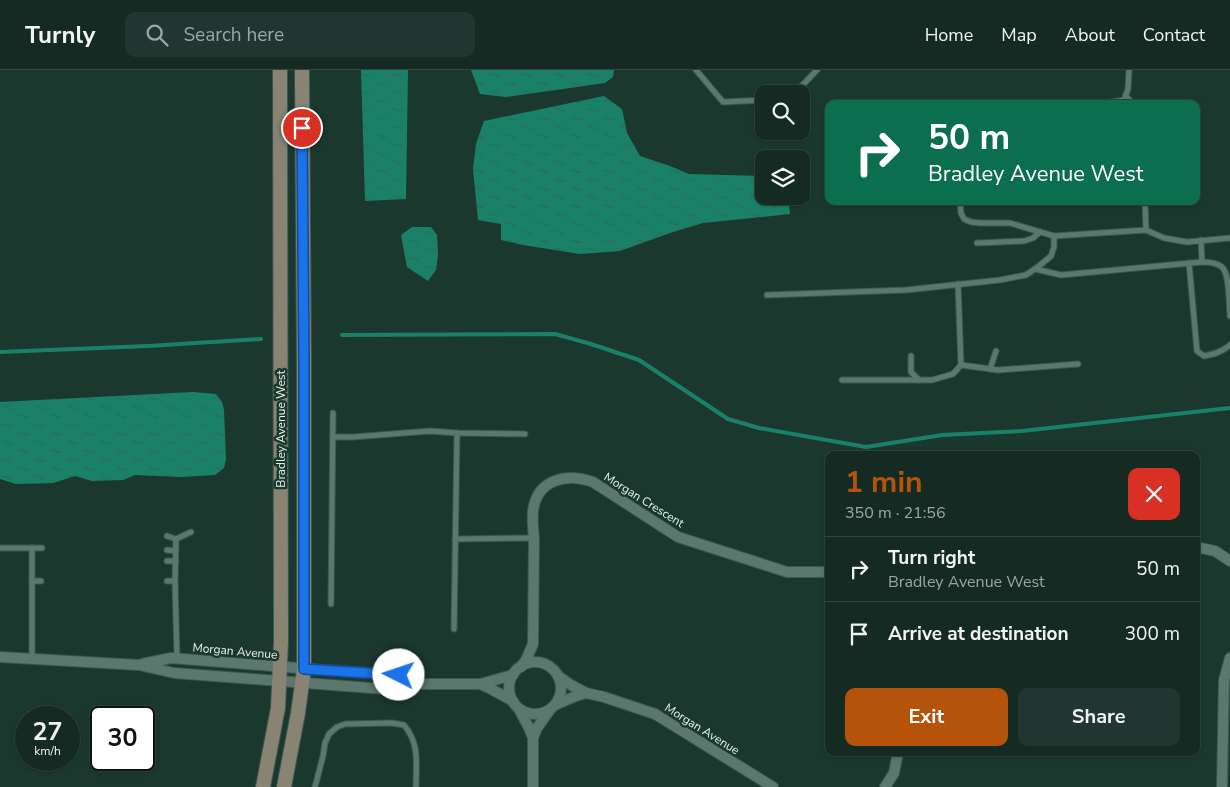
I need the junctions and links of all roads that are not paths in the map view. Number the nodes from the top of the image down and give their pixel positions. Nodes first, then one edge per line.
1 (280, 70) edge
2 (302, 70) edge
3 (696, 70) edge
4 (817, 70) edge
5 (1129, 70) edge
6 (803, 85) edge
7 (1126, 96) junction
8 (755, 100) edge
9 (1124, 100) edge
10 (1130, 100) edge
11 (960, 205) edge
12 (1145, 205) edge
13 (1146, 230) junction
14 (1040, 232) junction
15 (1054, 236) junction
16 (1230, 238) edge
17 (1201, 240) junction
18 (977, 243) dead end
19 (1202, 262) junction
20 (1189, 263) junction
21 (1035, 269) junction
22 (958, 284) junction
23 (767, 295) dead end
24 (1230, 316) edge
25 (1230, 346) edge
26 (996, 351) dead end
27 (911, 356) dead end
28 (1078, 364) dead end
29 (961, 365) junction
30 (990, 369) junction
31 (842, 380) dead end
32 (919, 380) junction
33 (333, 414) dead end
34 (457, 433) junction
35 (525, 434) dead end
36 (333, 437) junction
37 (191, 532) dead end
38 (167, 536) dead end
39 (534, 538) junction
40 (176, 539) junction
41 (456, 539) junction
42 (1200, 547) edge
43 (0, 548) edge
44 (32, 548) junction
45 (42, 548) dead end
46 (167, 550) dead end
47 (176, 551) junction
48 (167, 561) dead end
49 (176, 561) junction
50 (1230, 561) edge
51 (825, 572) edge
52 (32, 581) junction
53 (41, 581) dead end
54 (167, 581) dead end
55 (175, 581) junction
56 (331, 604) dead end
57 (454, 629) dead end
58 (533, 644) junction
59 (0, 656) edge
60 (32, 658) junction
61 (177, 658) junction
62 (1230, 658) edge
63 (139, 665) junction
64 (548, 666) junction
65 (521, 667) junction
66 (280, 674) junction
67 (513, 674) junction
68 (303, 676) junction
69 (558, 676) junction
70 (480, 684) junction
71 (586, 693) junction
72 (516, 705) junction
73 (553, 707) junction
74 (532, 738) junction
75 (897, 756) edge
76 (263, 787) edge
77 (284, 787) edge
78 (316, 787) edge
79 (416, 787) edge
80 (533, 787) edge
81 (773, 787) edge
82 (885, 787) edge
83 (1222, 787) edge

1 - 66 main road, Bradley Avenue West
2 - 68 main road, Bradley Avenue West
3 - 8 lane
4 - 6 lane
5 - 7 lane
7 - 9 lane
7 - 10 lane
11 - 14 lane
12 - 13 lane
13 - 15 lane
13 - 17 lane
14 - 15 lane
14 - 18 lane
15 - 21 lane
16 - 17 lane
17 - 19 lane
19 - 20 lane
19 - 24 lane
20 - 21 lane
20 - 25 lane
21 - 22 lane
22 - 23 lane
22 - 29 lane
26 - 30 lane
27 - 32 lane
28 - 30 lane
29 - 30 lane
29 - 32 lane
31 - 32 lane
33 - 36 lane
34 - 35 lane
34 - 36 lane
34 - 41 lane
36 - 56 lane
37 - 40 lane
38 - 40 lane
39 - 41 lane
39 - 51 street, Morgan Crescent
39 - 58 street, Morgan Crescent
40 - 47 lane
41 - 57 lane
42 - 50 street
43 - 44 lane
44 - 45 lane
44 - 52 lane
46 - 47 lane
47 - 49 lane
48 - 49 lane
49 - 55 lane
52 - 53 lane
52 - 60 lane
54 - 55 lane
55 - 61 lane
58 - 64 street
58 - 65 street, Morgan Crescent
59 - 60 street, Morgan Avenue
60 - 63 street, Morgan Avenue
61 - 63 street, Morgan Avenue
61 - 66 street, Morgan Avenue
62 - 83 street
63 - 66 street, Morgan Avenue
64 - 65 street
64 - 69 street
65 - 67 street
66 - 68 street, Morgan Avenue
66 - 76 main road, Bradley Avenue West
67 - 70 street, Morgan Avenue
67 - 72 street
68 - 70 street, Morgan Avenue
68 - 77 main road, Bradley Avenue West
69 - 71 street, Morgan Avenue
69 - 73 street
70 - 72 street, Morgan Avenue
71 - 73 street
71 - 81 street, Morgan Avenue
72 - 73 street
72 - 74 street
73 - 74 street
74 - 80 street
75 - 82 street
78 - 79 lane

